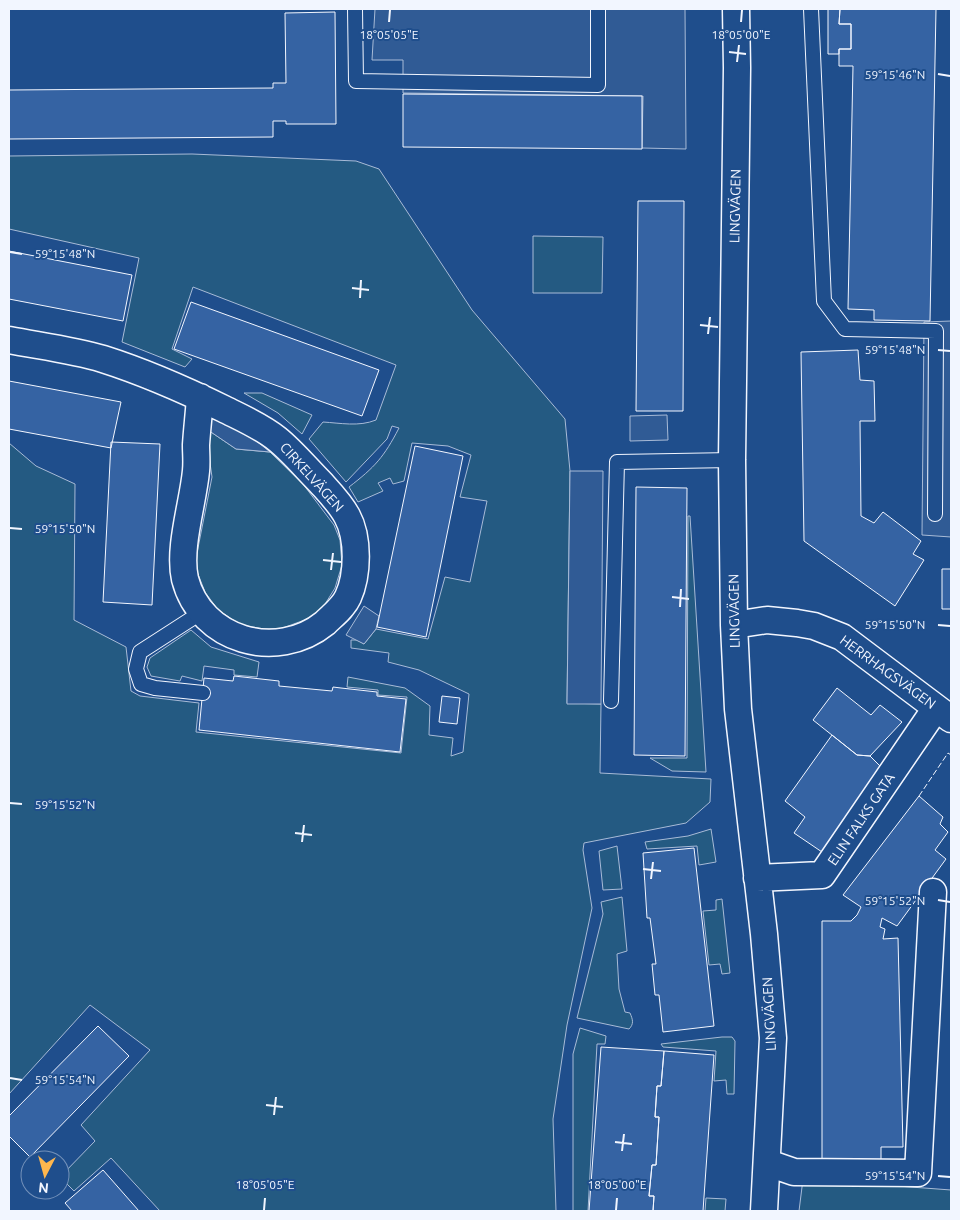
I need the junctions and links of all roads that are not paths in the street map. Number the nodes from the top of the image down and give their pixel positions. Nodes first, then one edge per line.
1 (355, 9) edge
2 (598, 9) edge
3 (736, 9) edge
4 (811, 9) edge
5 (9, 340) edge
6 (200, 397) junction
7 (732, 460) junction
8 (934, 514) dead end
9 (202, 612) junction
10 (734, 625) junction
11 (203, 693) dead end
12 (611, 701) dead end
13 (944, 713) edge
14 (757, 878) junction
15 (933, 892) dead end
16 (768, 1163) junction
17 (764, 1211) edge

1 - 2 lane
3 - 7 street, LINGVÄGEN
4 - 8 lane
5 - 6 street, CIRKELVÄGEN
6 - 9 street, CIRKELVÄGEN
6 - 9 street, CIRKELVÄGEN
7 - 10 street, LINGVÄGEN
7 - 12 lane
9 - 11 lane
10 - 13 street, HERRHAGSVÄGEN
10 - 14 street, LINGVÄGEN
13 - 14 street, ELIN FALKS GATA
14 - 16 street, LINGVÄGEN
15 - 16 street
16 - 17 street, LINGVÄGEN

